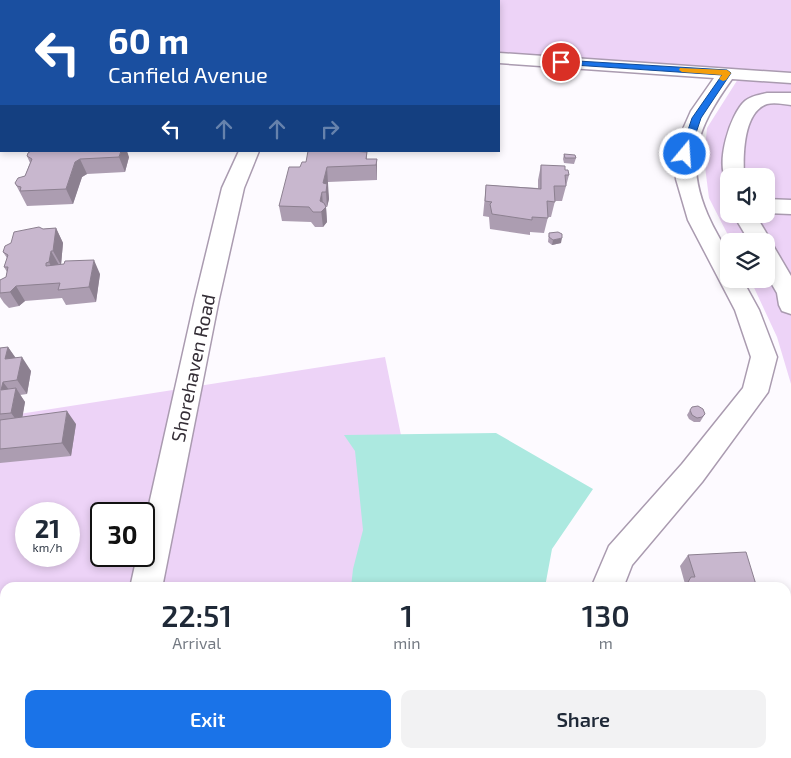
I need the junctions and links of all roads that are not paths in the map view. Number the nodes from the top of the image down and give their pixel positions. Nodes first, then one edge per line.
1 (500, 58) edge
2 (727, 73) junction
3 (791, 78) edge
4 (791, 99) edge
5 (249, 152) edge
6 (734, 168) edge
7 (775, 206) edge
8 (791, 207) edge
9 (720, 262) edge
10 (775, 269) edge
11 (735, 288) edge
12 (791, 305) edge
13 (791, 326) edge
14 (147, 582) edge
15 (610, 582) edge

1 - 2 street
2 - 3 street
2 - 9 street
4 - 6 street
5 - 14 street, Shorehaven Road
7 - 8 street
10 - 12 street
11 - 15 street
12 - 13 street

